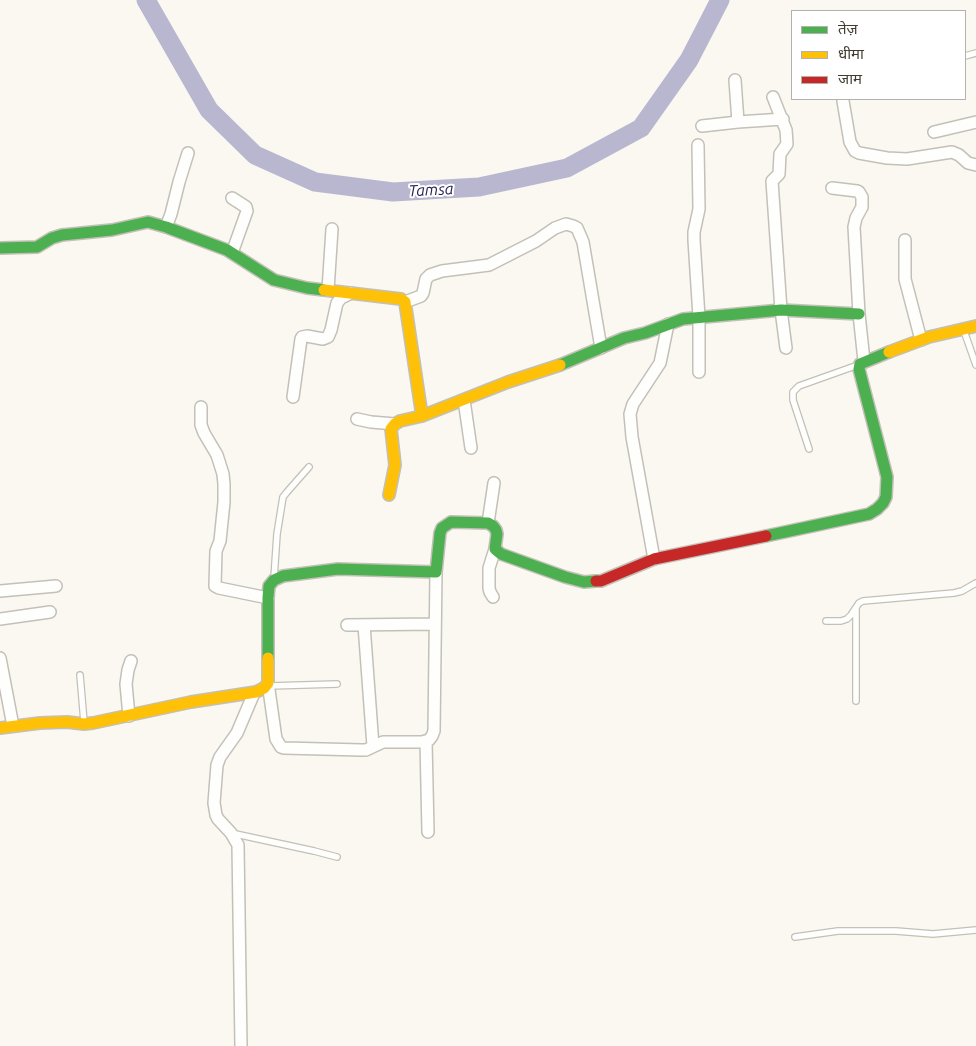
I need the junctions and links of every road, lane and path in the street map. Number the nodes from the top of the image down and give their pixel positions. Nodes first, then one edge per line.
1 (735, 80) dead end
2 (773, 97) dead end
3 (843, 102) dead end
4 (782, 119) junction
5 (738, 122) junction
6 (976, 122) edge
7 (702, 126) dead end
8 (934, 132) dead end
9 (698, 146) dead end
10 (188, 153) dead end
11 (976, 165) edge
12 (832, 188) dead end
13 (232, 198) dead end
14 (166, 227) junction
15 (332, 229) dead end
16 (905, 240) dead end
17 (0, 248) edge
18 (232, 253) junction
19 (328, 290) junction
20 (351, 293) junction
21 (405, 302) junction
22 (781, 310) junction
23 (859, 314) junction
24 (699, 317) junction
25 (668, 324) junction
26 (976, 326) edge
27 (963, 329) junction
28 (921, 340) junction
29 (601, 348) junction
30 (786, 348) dead end
31 (862, 363) junction
32 (976, 365) edge
33 (699, 372) dead end
34 (293, 397) dead end
35 (464, 400) junction
36 (201, 407) dead end
37 (422, 416) junction
38 (357, 419) dead end
39 (395, 424) junction
40 (471, 448) dead end
41 (809, 449) dead end
42 (309, 467) dead end
43 (494, 483) dead end
44 (389, 495) dead end
45 (488, 523) junction
46 (496, 549) junction
47 (654, 559) junction
48 (436, 572) junction
49 (274, 580) junction
50 (976, 583) edge
51 (56, 586) dead end
52 (0, 591) edge
53 (493, 597) dead end
54 (268, 598) junction
55 (856, 606) junction
56 (50, 612) dead end
57 (0, 619) edge
58 (826, 621) dead end
59 (435, 624) junction
60 (348, 625) dead end
61 (364, 625) junction
62 (0, 658) edge
63 (131, 660) dead end
64 (80, 675) dead end
65 (268, 684) junction
66 (337, 684) dead end
67 (254, 693) junction
68 (856, 701) dead end
69 (129, 716) junction
70 (84, 724) junction
71 (13, 726) junction
72 (0, 728) edge
73 (426, 742) junction
74 (373, 746) junction
75 (428, 832) dead end
76 (232, 833) junction
77 (337, 857) dead end
78 (976, 930) edge
79 (794, 937) dead end
80 (242, 1046) edge

1 - 5 street
2 - 4 street
3 - 11 street
4 - 5 street
4 - 22 street
5 - 7 street
6 - 8 street
9 - 24 street
10 - 14 street
12 - 23 street
13 - 18 street
14 - 17 street
14 - 18 street
15 - 19 street
16 - 28 street
18 - 19 street
19 - 20 street
20 - 21 street
20 - 34 street
21 - 29 street
21 - 37 street
22 - 23 street
22 - 24 street
22 - 30 street
23 - 31 street
24 - 25 street
24 - 33 street
25 - 29 street
25 - 47 street
26 - 27 street
27 - 28 street
27 - 32 lane
28 - 31 street
29 - 35 street
31 - 41 lane
31 - 47 street
35 - 37 street
35 - 40 street
36 - 54 street
37 - 39 street
38 - 39 street
39 - 44 street
42 - 49 lane
43 - 45 street
45 - 46 street
45 - 48 street
46 - 47 street
46 - 53 street
48 - 49 street
48 - 59 street
49 - 54 street
50 - 55 lane
51 - 52 street
54 - 65 street
55 - 58 lane
55 - 68 lane
56 - 57 street
59 - 61 street
59 - 73 street
60 - 61 street
61 - 74 street
62 - 71 street
63 - 69 street
64 - 70 lane
65 - 66 lane
65 - 67 street
65 - 74 street
67 - 69 street
67 - 76 street
69 - 70 street
70 - 71 street
71 - 72 street
73 - 74 street
73 - 75 street
76 - 77 lane
76 - 80 street
78 - 79 lane

